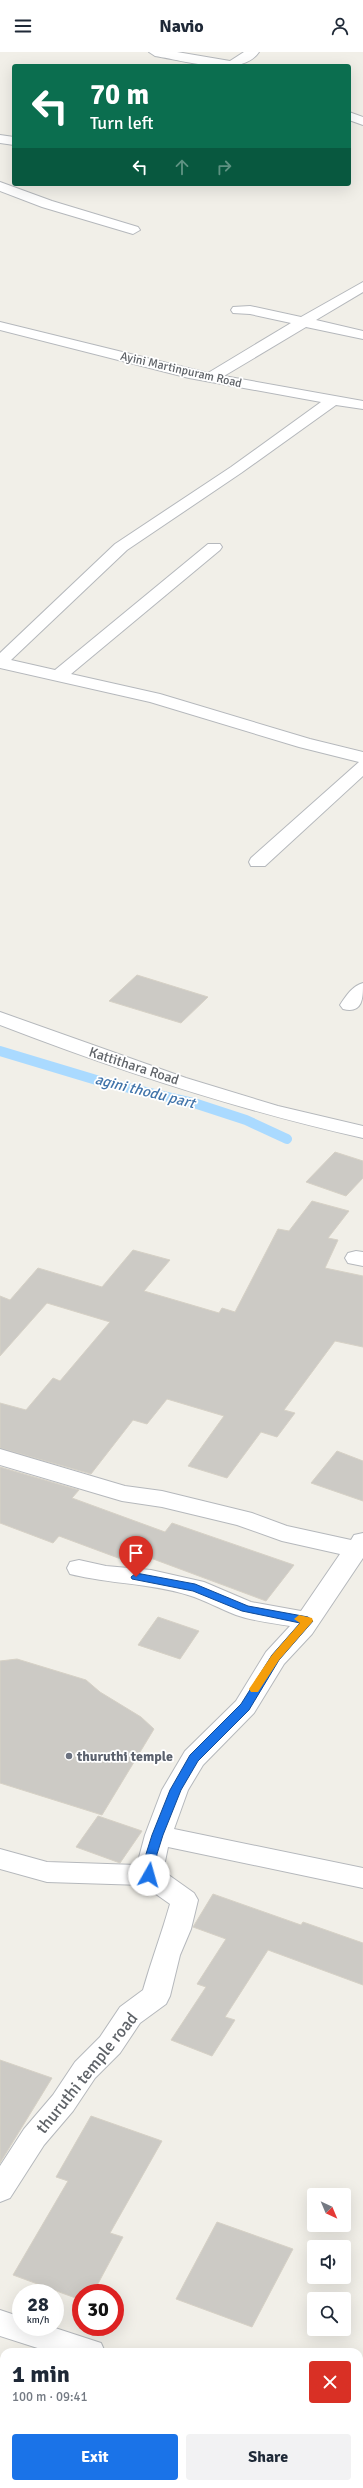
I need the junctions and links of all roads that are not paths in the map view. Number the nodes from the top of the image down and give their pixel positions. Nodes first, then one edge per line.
1 (155, 52) edge
2 (253, 52) edge
3 (225, 64) edge
4 (233, 64) edge
5 (351, 117) edge
6 (363, 121) edge
7 (0, 139) edge
8 (12, 141) edge
9 (0, 186) edge
10 (133, 230) dead end
11 (363, 286) edge
12 (238, 310) dead end
13 (304, 322) junction
14 (0, 326) edge
15 (363, 335) edge
16 (210, 378) junction
17 (333, 400) junction
18 (363, 405) edge
19 (214, 547) dead end
20 (0, 663) edge
21 (58, 676) junction
22 (363, 757) edge
23 (363, 766) edge
24 (258, 862) dead end
25 (363, 989) edge
26 (350, 1005) dead end
27 (0, 1018) edge
28 (363, 1132) edge
29 (0, 1457) edge
30 (359, 1545) edge
31 (79, 1568) dead end
32 (308, 1621) junction
33 (158, 1835) junction
34 (0, 1859) edge
35 (149, 1875) junction
36 (363, 1878) edge
37 (0, 2190) edge
38 (0, 2323) edge
39 (78, 2348) edge

1 - 3 street
2 - 4 street
5 - 6 street
7 - 8 street
9 - 10 street
11 - 13 street
12 - 13 street
13 - 15 street
13 - 16 street
14 - 16 street, Ayini Martinpuram Road
16 - 17 street, Ayini Martinpuram Road
17 - 18 street, Ayini Martinpuram Road
17 - 20 street
19 - 21 street
20 - 21 street
21 - 22 street
23 - 24 street
25 - 26 street
27 - 28 street, Kattithara Road
29 - 30 street
30 - 32 street
31 - 32 street
32 - 33 street
33 - 35 street
33 - 36 street
34 - 35 street
35 - 37 street, thuruthi temple road
38 - 39 street

